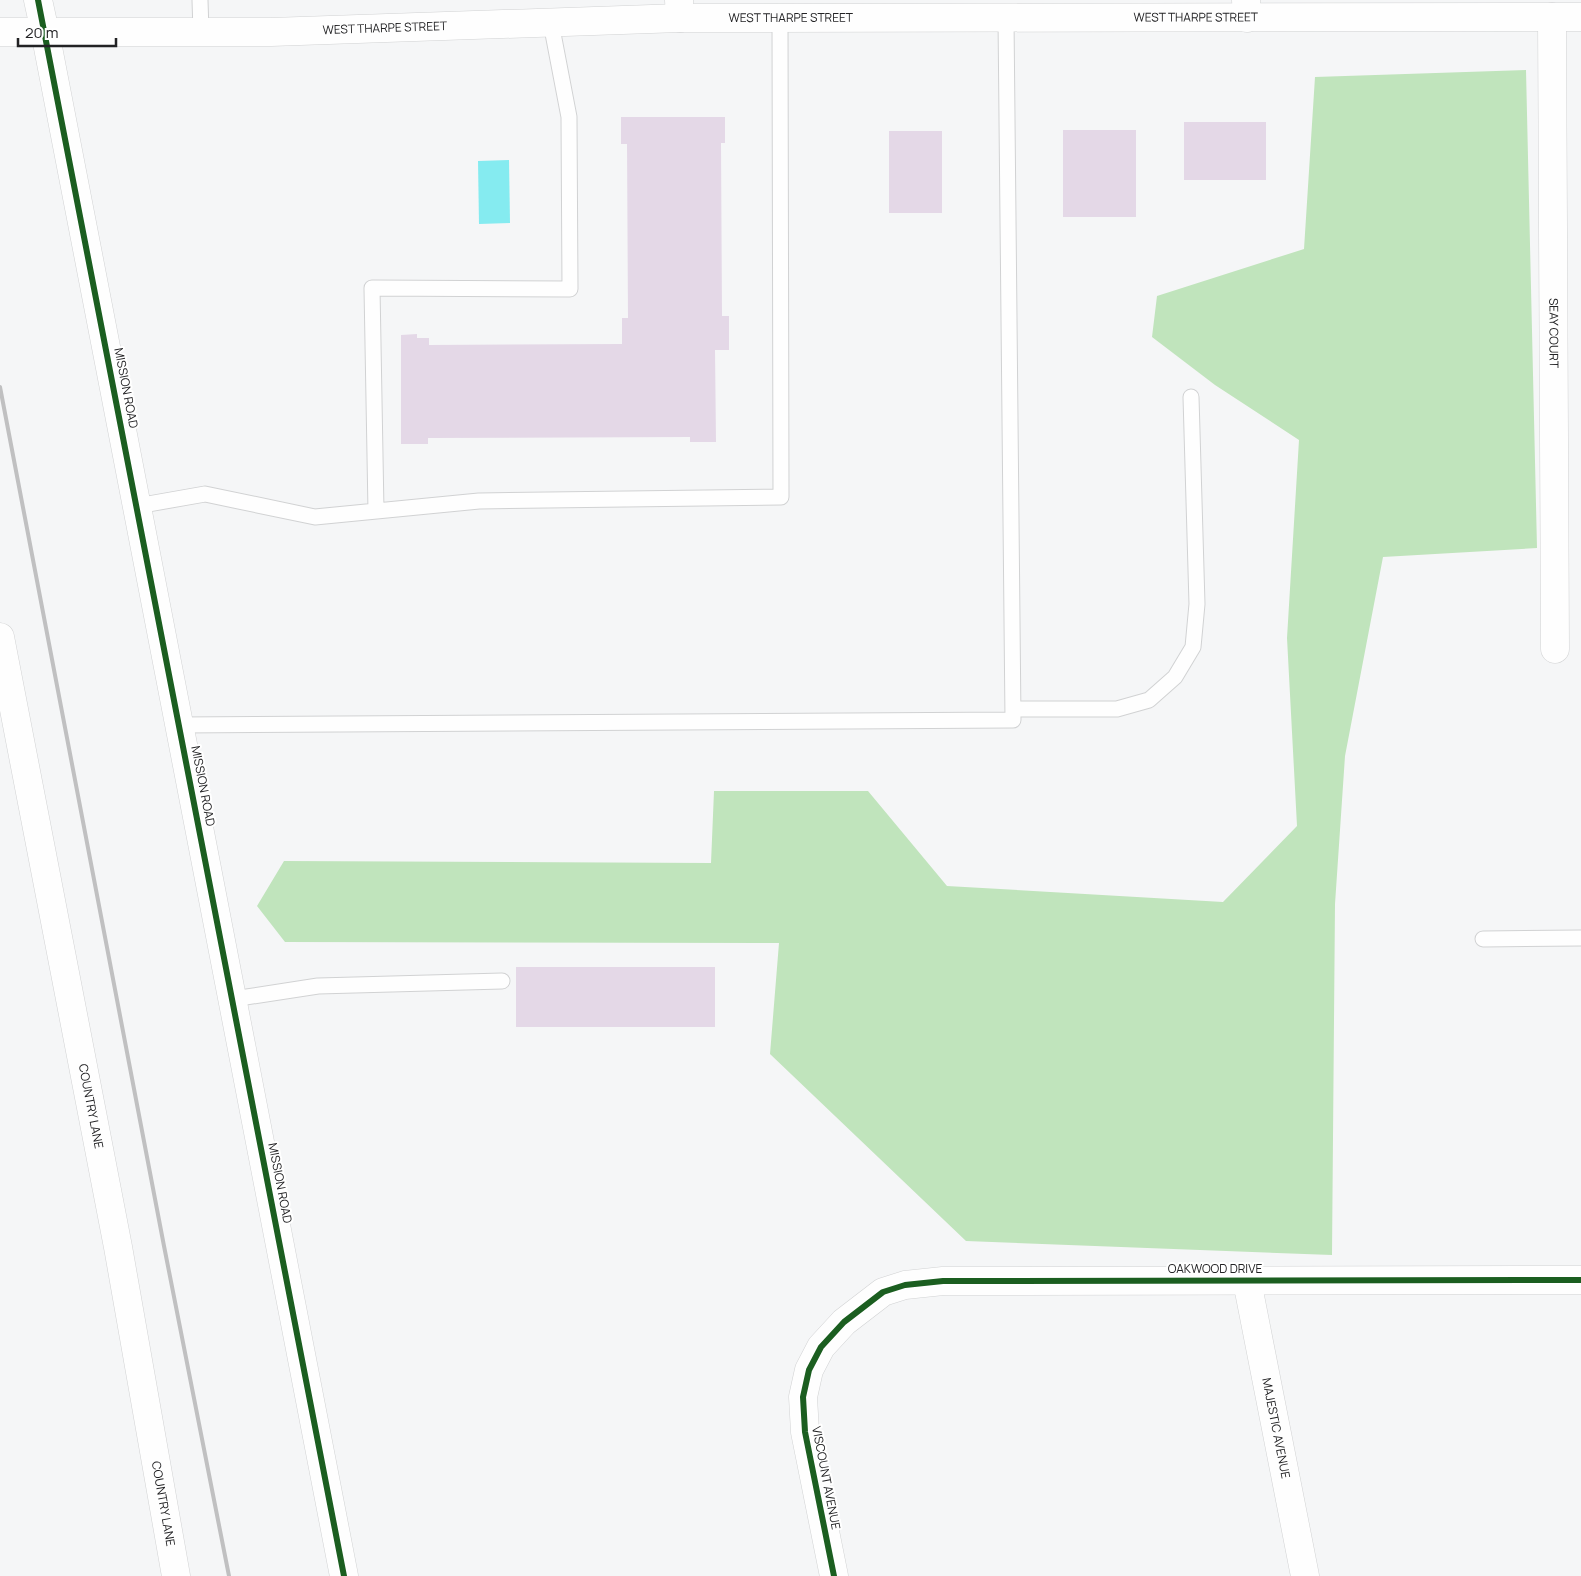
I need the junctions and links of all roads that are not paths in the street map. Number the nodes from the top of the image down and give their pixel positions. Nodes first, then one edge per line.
1 (38, 0) edge
2 (200, 0) edge
3 (1486, 8) edge
4 (680, 9) edge
5 (1247, 9) edge
6 (1552, 17) junction
7 (1581, 17) edge
8 (780, 18) junction
9 (1006, 18) junction
10 (551, 23) junction
11 (0, 32) edge
12 (45, 32) junction
13 (201, 32) junction
14 (1191, 397) dead end
15 (137, 506) junction
16 (376, 511) junction
17 (0, 637) edge
18 (1555, 649) dead end
19 (1013, 710) junction
20 (179, 725) junction
21 (1483, 938) dead end
22 (1581, 938) edge
23 (502, 981) dead end
24 (232, 999) junction
25 (1247, 1280) junction
26 (1581, 1280) edge
27 (856, 1312) joint
28 (176, 1576) edge
29 (344, 1576) edge
30 (834, 1576) edge
31 (1305, 1576) edge

1 - 12 main road, MISSION ROAD
2 - 13 lane
3 - 5 main road, WEST THARPE STREET
3 - 6 main road, WEST THARPE STREET
4 - 8 main road, WEST THARPE STREET
4 - 10 main road, WEST THARPE STREET
5 - 9 main road, WEST THARPE STREET
6 - 7 main road, WEST THARPE STREET
6 - 18 main road, SEAY COURT
8 - 9 main road, WEST THARPE STREET
8 - 16 lane
9 - 19 lane
10 - 13 main road, WEST THARPE STREET
10 - 16 lane
11 - 12 main road, WEST THARPE STREET
12 - 13 main road, WEST THARPE STREET
12 - 15 main road, MISSION ROAD
14 - 19 lane
15 - 16 lane
15 - 20 main road, MISSION ROAD
17 - 28 main road, COUNTRY LANE
19 - 20 lane
20 - 24 main road, MISSION ROAD
21 - 22 lane
23 - 24 lane
24 - 29 main road, MISSION ROAD
25 - 26 main road, OAKWOOD DRIVE
25 - 27 main road, OAKWOOD DRIVE
25 - 31 main road, MAJESTIC AVENUE
27 - 30 main road, VISCOUNT AVENUE

